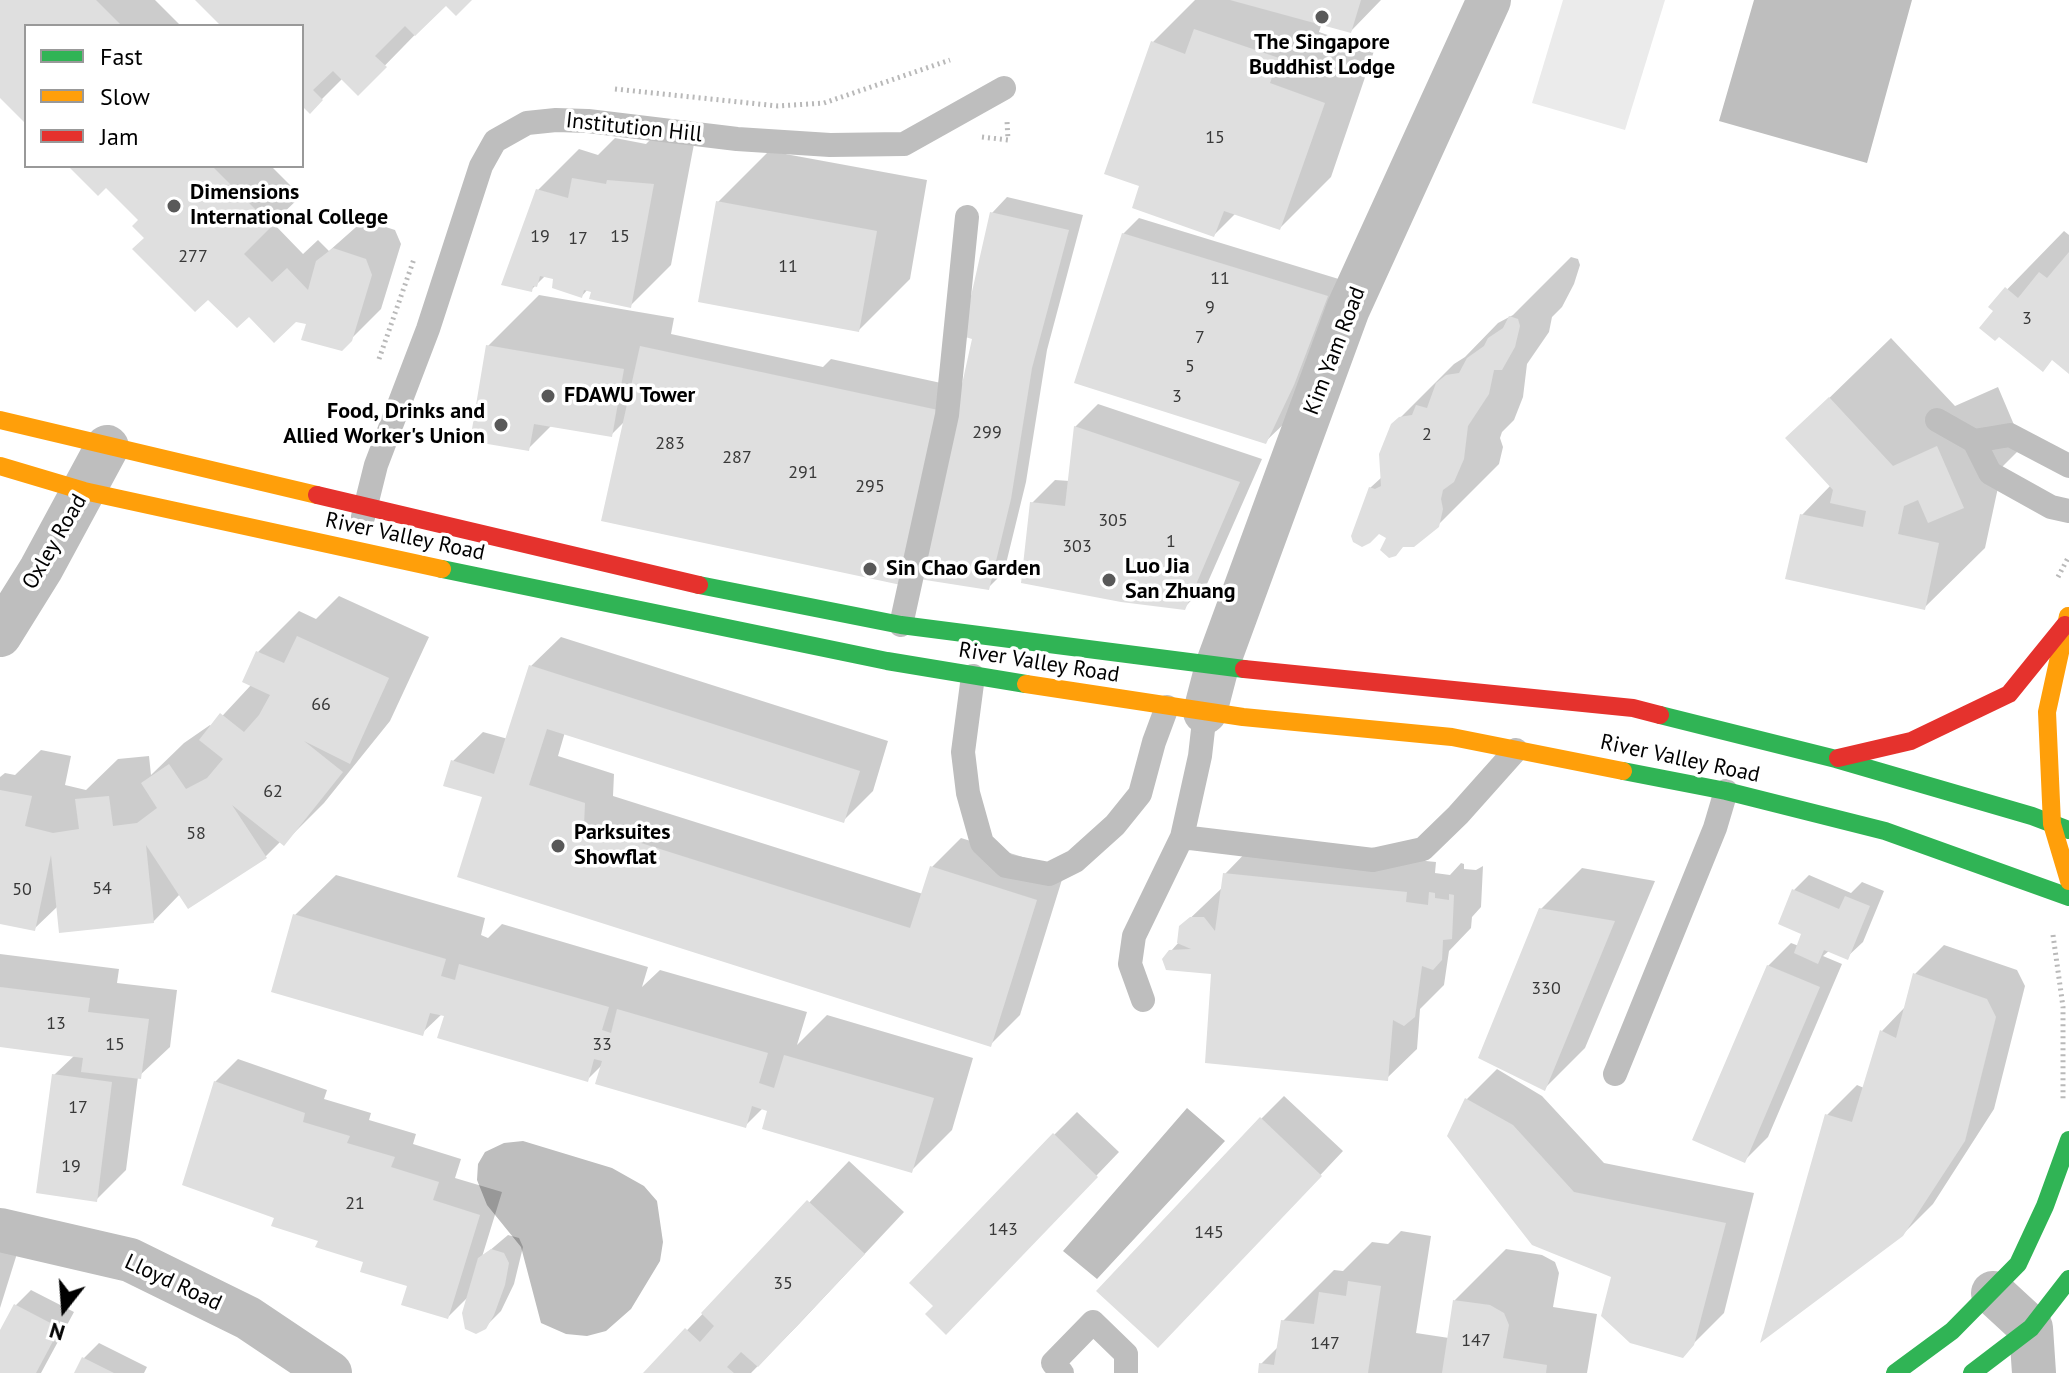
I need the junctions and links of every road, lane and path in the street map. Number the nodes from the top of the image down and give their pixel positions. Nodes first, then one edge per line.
1 (1489, 0) edge
2 (950, 60) dead end
3 (605, 88) dead end
4 (1004, 88) joint
5 (977, 137) dead end
6 (967, 217) dead end
7 (414, 258) dead end
8 (375, 371) dead end
9 (0, 420) edge
10 (1937, 420) dead end
11 (1974, 441) junction
12 (107, 447) junction
13 (0, 466) edge
14 (2069, 466) edge
15 (84, 491) junction
16 (366, 507) junction
17 (2069, 511) edge
18 (355, 550) junction
19 (2067, 619) edge
20 (901, 625) junction
21 (0, 635) edge
22 (1217, 666) junction
23 (973, 676) junction
24 (1186, 710) junction
25 (1516, 750) junction
26 (1836, 759) junction
27 (1726, 791) junction
28 (2061, 827) edge
29 (1182, 837) junction
30 (2069, 881) edge
31 (2069, 897) edge
32 (2051, 924) dead end
33 (1143, 1000) dead end
34 (1615, 1074) dead end
35 (2063, 1105) dead end
36 (2069, 1140) edge
37 (0, 1230) edge
38 (2069, 1279) edge
39 (1993, 1293) junction
40 (2039, 1360) edge
41 (330, 1373) edge
42 (1062, 1373) edge
43 (1126, 1373) edge
44 (1895, 1373) edge
45 (1972, 1373) edge

1 - 22 street, Kim Yam Road
2 - 3 path
4 - 5 path
4 - 16 lane, Institution Hill
6 - 20 lane
7 - 8 path
9 - 12 main road, River Valley Road
10 - 11 lane
11 - 14 lane
11 - 17 lane
12 - 15 street, Oxley Road
12 - 16 main road, River Valley Road
13 - 15 main road, River Valley Road
15 - 18 main road, River Valley Road
15 - 21 street, Oxley Road
16 - 18 lane, Institution Hill
16 - 20 main road, River Valley Road
18 - 23 main road, River Valley Road
19 - 26 main road
19 - 28 main road
20 - 22 main road, River Valley Road
22 - 24 street, Kim Yam Road
22 - 26 main road, River Valley Road
23 - 24 main road, River Valley Road
23 - 24 lane
24 - 25 main road, River Valley Road
24 - 29 lane
25 - 27 main road, River Valley Road
25 - 29 lane
26 - 28 main road, River Valley Road
27 - 31 main road, River Valley Road
27 - 34 lane
28 - 30 main road
29 - 33 lane
32 - 35 path
36 - 39 main road
37 - 41 street, Lloyd Road
38 - 40 main road
39 - 40 street
39 - 44 main road
40 - 45 main road
42 - 43 lane

